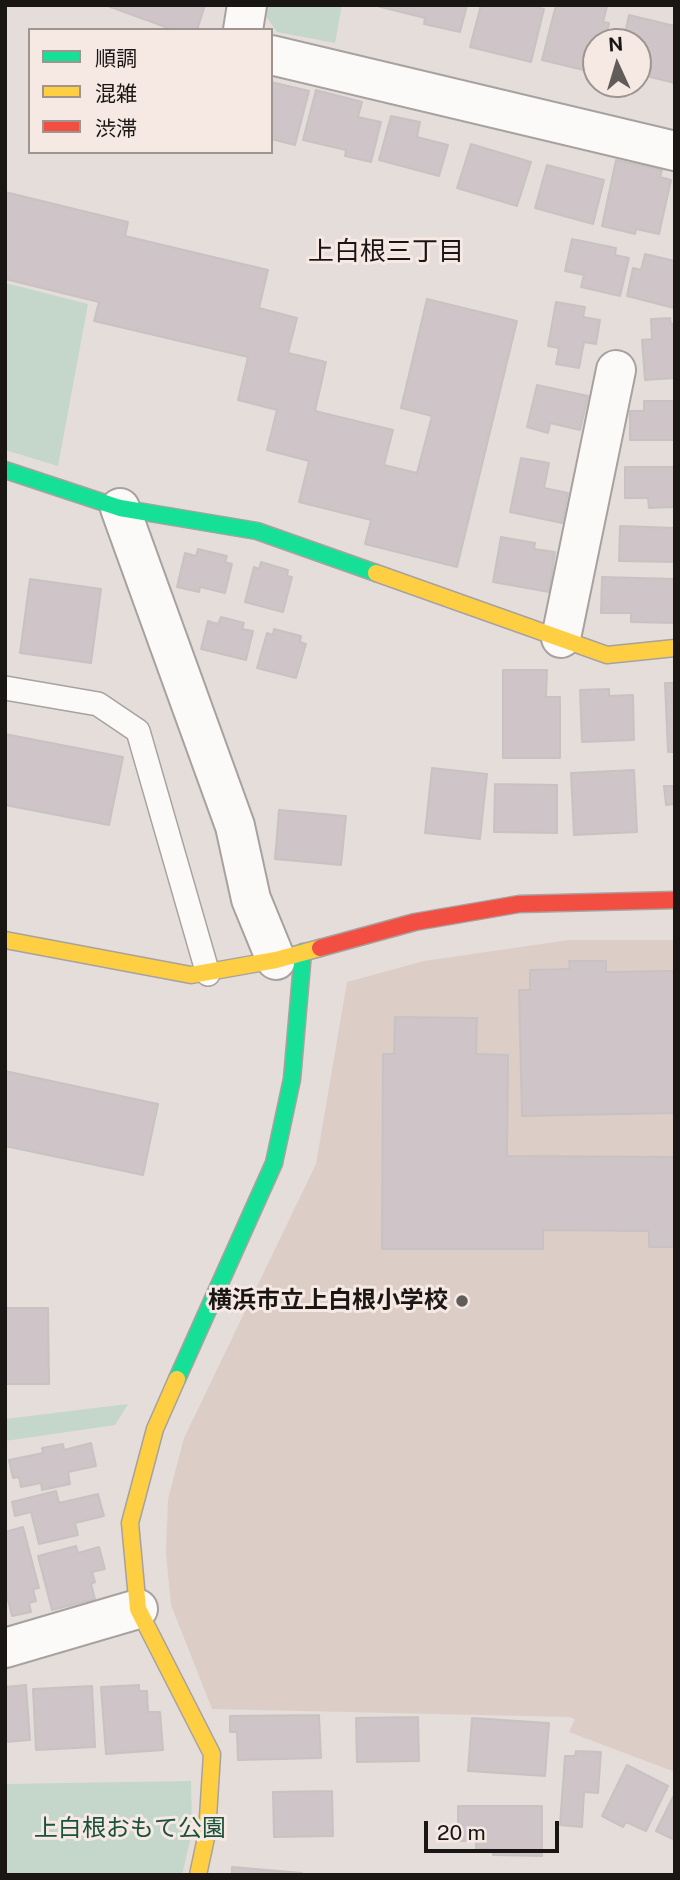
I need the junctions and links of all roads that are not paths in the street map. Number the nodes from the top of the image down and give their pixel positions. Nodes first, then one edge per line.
1 (247, 5) edge
2 (243, 28) edge
3 (273, 55) edge
4 (675, 150) edge
5 (616, 370) dead end
6 (5, 470) edge
7 (120, 508) junction
8 (561, 638) junction
9 (675, 648) edge
10 (5, 688) edge
11 (675, 900) edge
12 (5, 940) edge
13 (290, 956) junction
14 (208, 974) junction
15 (138, 1609) junction
16 (5, 1648) edge
17 (198, 1875) edge

1 - 2 street
3 - 4 street
5 - 8 street
6 - 7 street
7 - 8 street
7 - 13 street
8 - 9 street
10 - 14 lane
11 - 13 street
12 - 14 street
13 - 14 street
13 - 15 street
15 - 16 street
15 - 17 street

